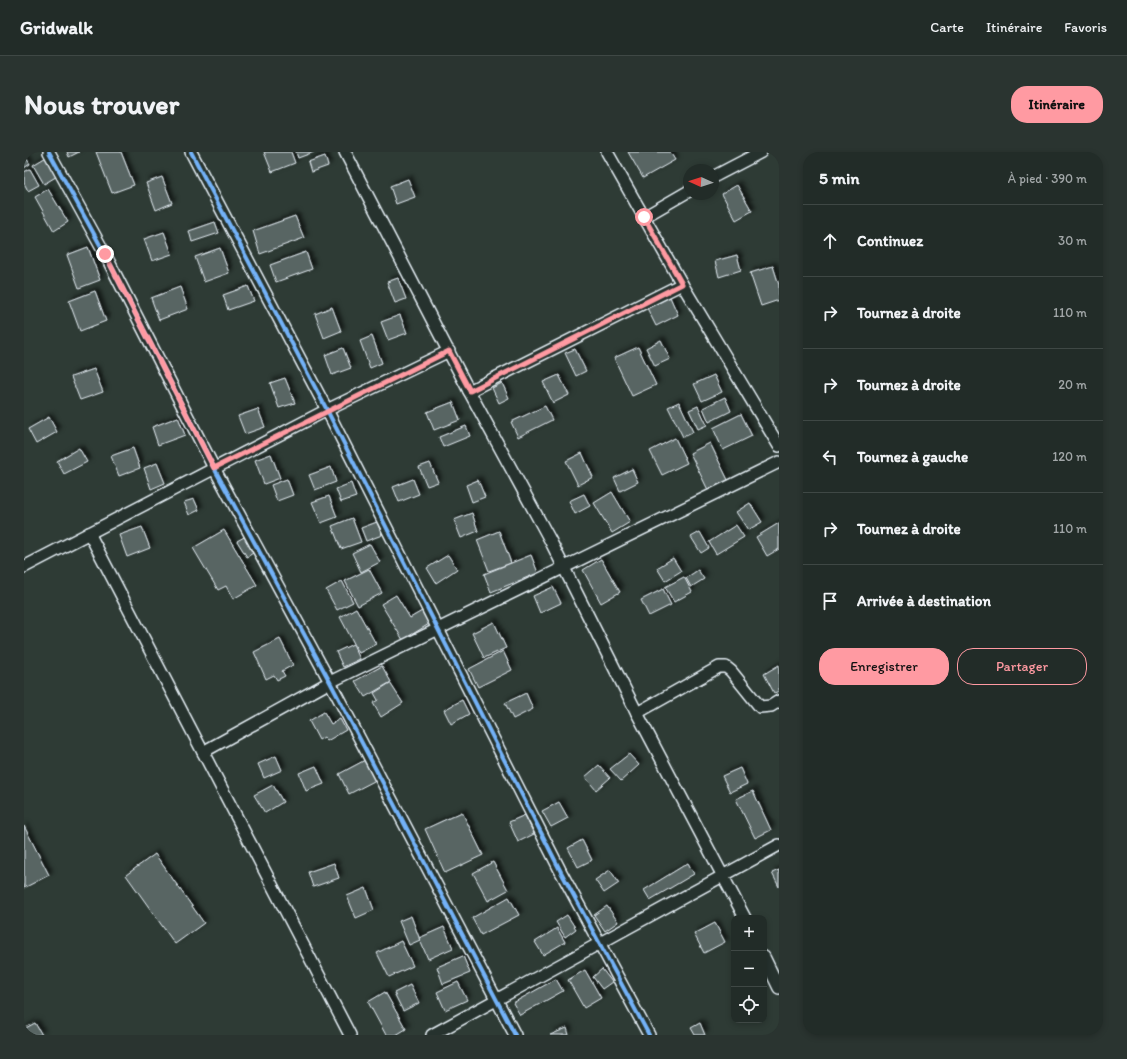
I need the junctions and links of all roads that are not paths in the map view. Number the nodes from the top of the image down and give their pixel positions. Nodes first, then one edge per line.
1 (49, 152) edge
2 (191, 152) edge
3 (345, 152) edge
4 (607, 152) edge
5 (761, 152) edge
6 (719, 174) edge
7 (683, 194) edge
8 (644, 217) junction
9 (682, 284) junction
10 (449, 351) junction
11 (470, 391) junction
12 (327, 410) junction
13 (779, 446) edge
14 (779, 462) edge
15 (214, 468) junction
16 (89, 533) junction
17 (24, 567) edge
18 (564, 568) junction
19 (438, 628) junction
20 (330, 682) junction
21 (779, 701) edge
22 (637, 713) junction
23 (203, 752) junction
24 (779, 845) edge
25 (724, 875) junction
26 (744, 915) edge
27 (599, 943) junction
28 (767, 963) edge
29 (778, 984) edge
30 (497, 999) junction
31 (350, 1035) edge
32 (432, 1035) edge
33 (515, 1035) edge
34 (649, 1035) edge

1 - 15 street
2 - 12 street
3 - 10 street
4 - 8 street
5 - 6 street
7 - 8 street
8 - 9 street
9 - 11 street
9 - 13 street
10 - 11 street
10 - 12 street
11 - 18 street
12 - 15 street
12 - 19 street
14 - 18 street
15 - 16 street
15 - 20 street
16 - 17 street
16 - 23 street
18 - 19 street
18 - 22 street
19 - 20 street
19 - 27 street
20 - 23 street
20 - 30 street
21 - 22 street
22 - 25 street
23 - 31 street
24 - 25 street
25 - 26 street
25 - 27 street
27 - 30 street
27 - 34 street
28 - 29 street
30 - 32 street
30 - 33 street

